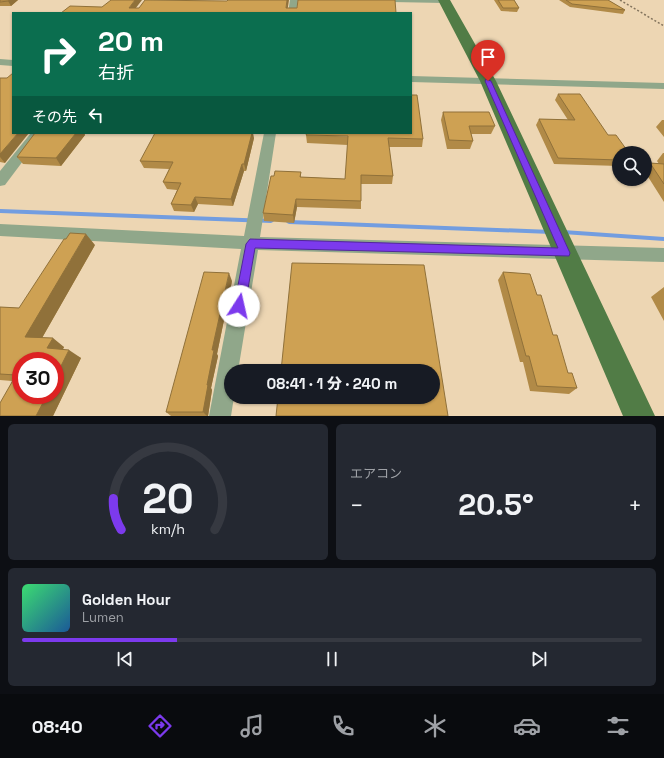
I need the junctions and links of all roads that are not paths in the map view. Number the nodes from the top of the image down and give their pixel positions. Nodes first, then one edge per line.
1 (294, 0) edge
2 (392, 0) edge
3 (444, 1) edge
4 (292, 12) edge
5 (0, 62) edge
6 (12, 63) edge
7 (412, 80) edge
8 (488, 81) junction
9 (664, 86) edge
10 (37, 134) edge
11 (270, 134) edge
12 (0, 181) edge
13 (0, 230) edge
14 (250, 244) junction
15 (565, 253) junction
16 (664, 256) edge
17 (220, 416) edge
18 (639, 416) edge

1 - 4 street
2 - 3 street
3 - 8 main road
5 - 6 street
7 - 8 street
8 - 9 street
8 - 15 main road
10 - 12 street
11 - 14 street
13 - 14 street
14 - 15 street
14 - 17 street
15 - 16 street
15 - 18 main road

